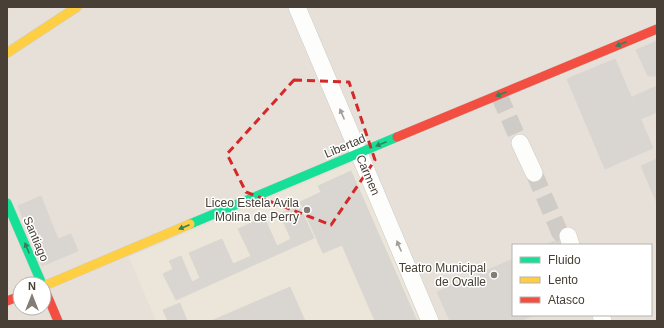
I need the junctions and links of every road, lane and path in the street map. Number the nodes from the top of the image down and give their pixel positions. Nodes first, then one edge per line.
1 (77, 7) edge
2 (297, 7) edge
3 (657, 29) edge
4 (7, 53) edge
5 (520, 143) tunnel mouth
6 (359, 153) junction
7 (534, 173) tunnel mouth
8 (7, 202) edge
9 (39, 276) edge
10 (52, 282) edge
11 (52, 307) edge
12 (58, 321) edge
13 (430, 321) edge

1 - 4 main road
6 -> 2 street, Carmen
3 -> 6 main road, Libertad
5 - 7 street
6 -> 10 main road, Libertad
13 -> 6 street, Carmen
9 -> 8 main road, Santiago
11 - 12 main road, Santiago

